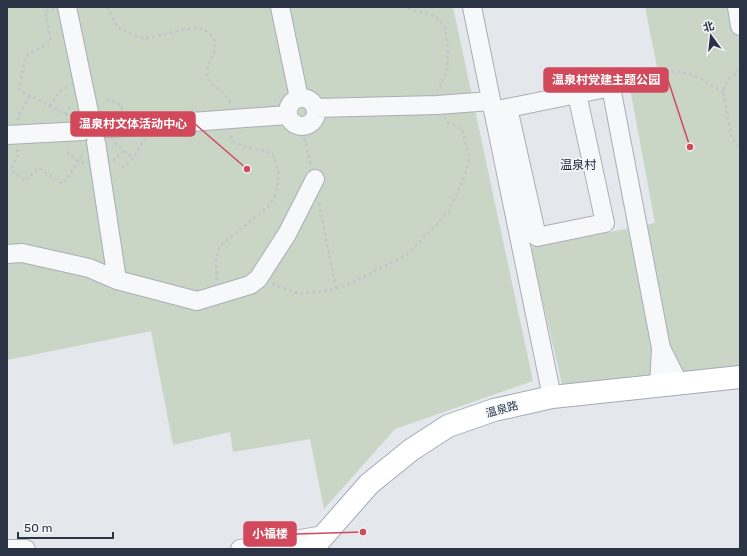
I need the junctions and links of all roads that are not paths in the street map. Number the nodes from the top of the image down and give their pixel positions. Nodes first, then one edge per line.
1 (66, 7) edge
2 (280, 7) edge
3 (472, 7) edge
4 (736, 7) edge
5 (740, 26) edge
6 (577, 94) junction
7 (299, 98) junction
8 (498, 106) junction
9 (315, 108) junction
10 (294, 121) junction
11 (88, 128) junction
12 (14, 134) edge
13 (315, 179) road end
14 (7, 254) edge
15 (117, 280) junction
16 (740, 377) edge
17 (669, 385) junction
18 (552, 397) junction
19 (318, 542) edge
20 (9, 549) edge
21 (26, 549) edge
22 (240, 549) edge

1 - 11 street
2 - 7 street
3 - 8 street
4 - 5 street
6 - 8 street
6 - 8 street
6 - 17 street
7 - 9 street
7 - 10 street
8 - 9 street
8 - 18 street
9 - 10 street
10 - 11 street
11 - 12 street
11 - 15 street
13 - 15 street
14 - 15 street
16 - 17 main road, 温泉路
17 - 18 main road, 温泉路
18 - 19 main road, 温泉路
19 - 22 street
20 - 21 street

